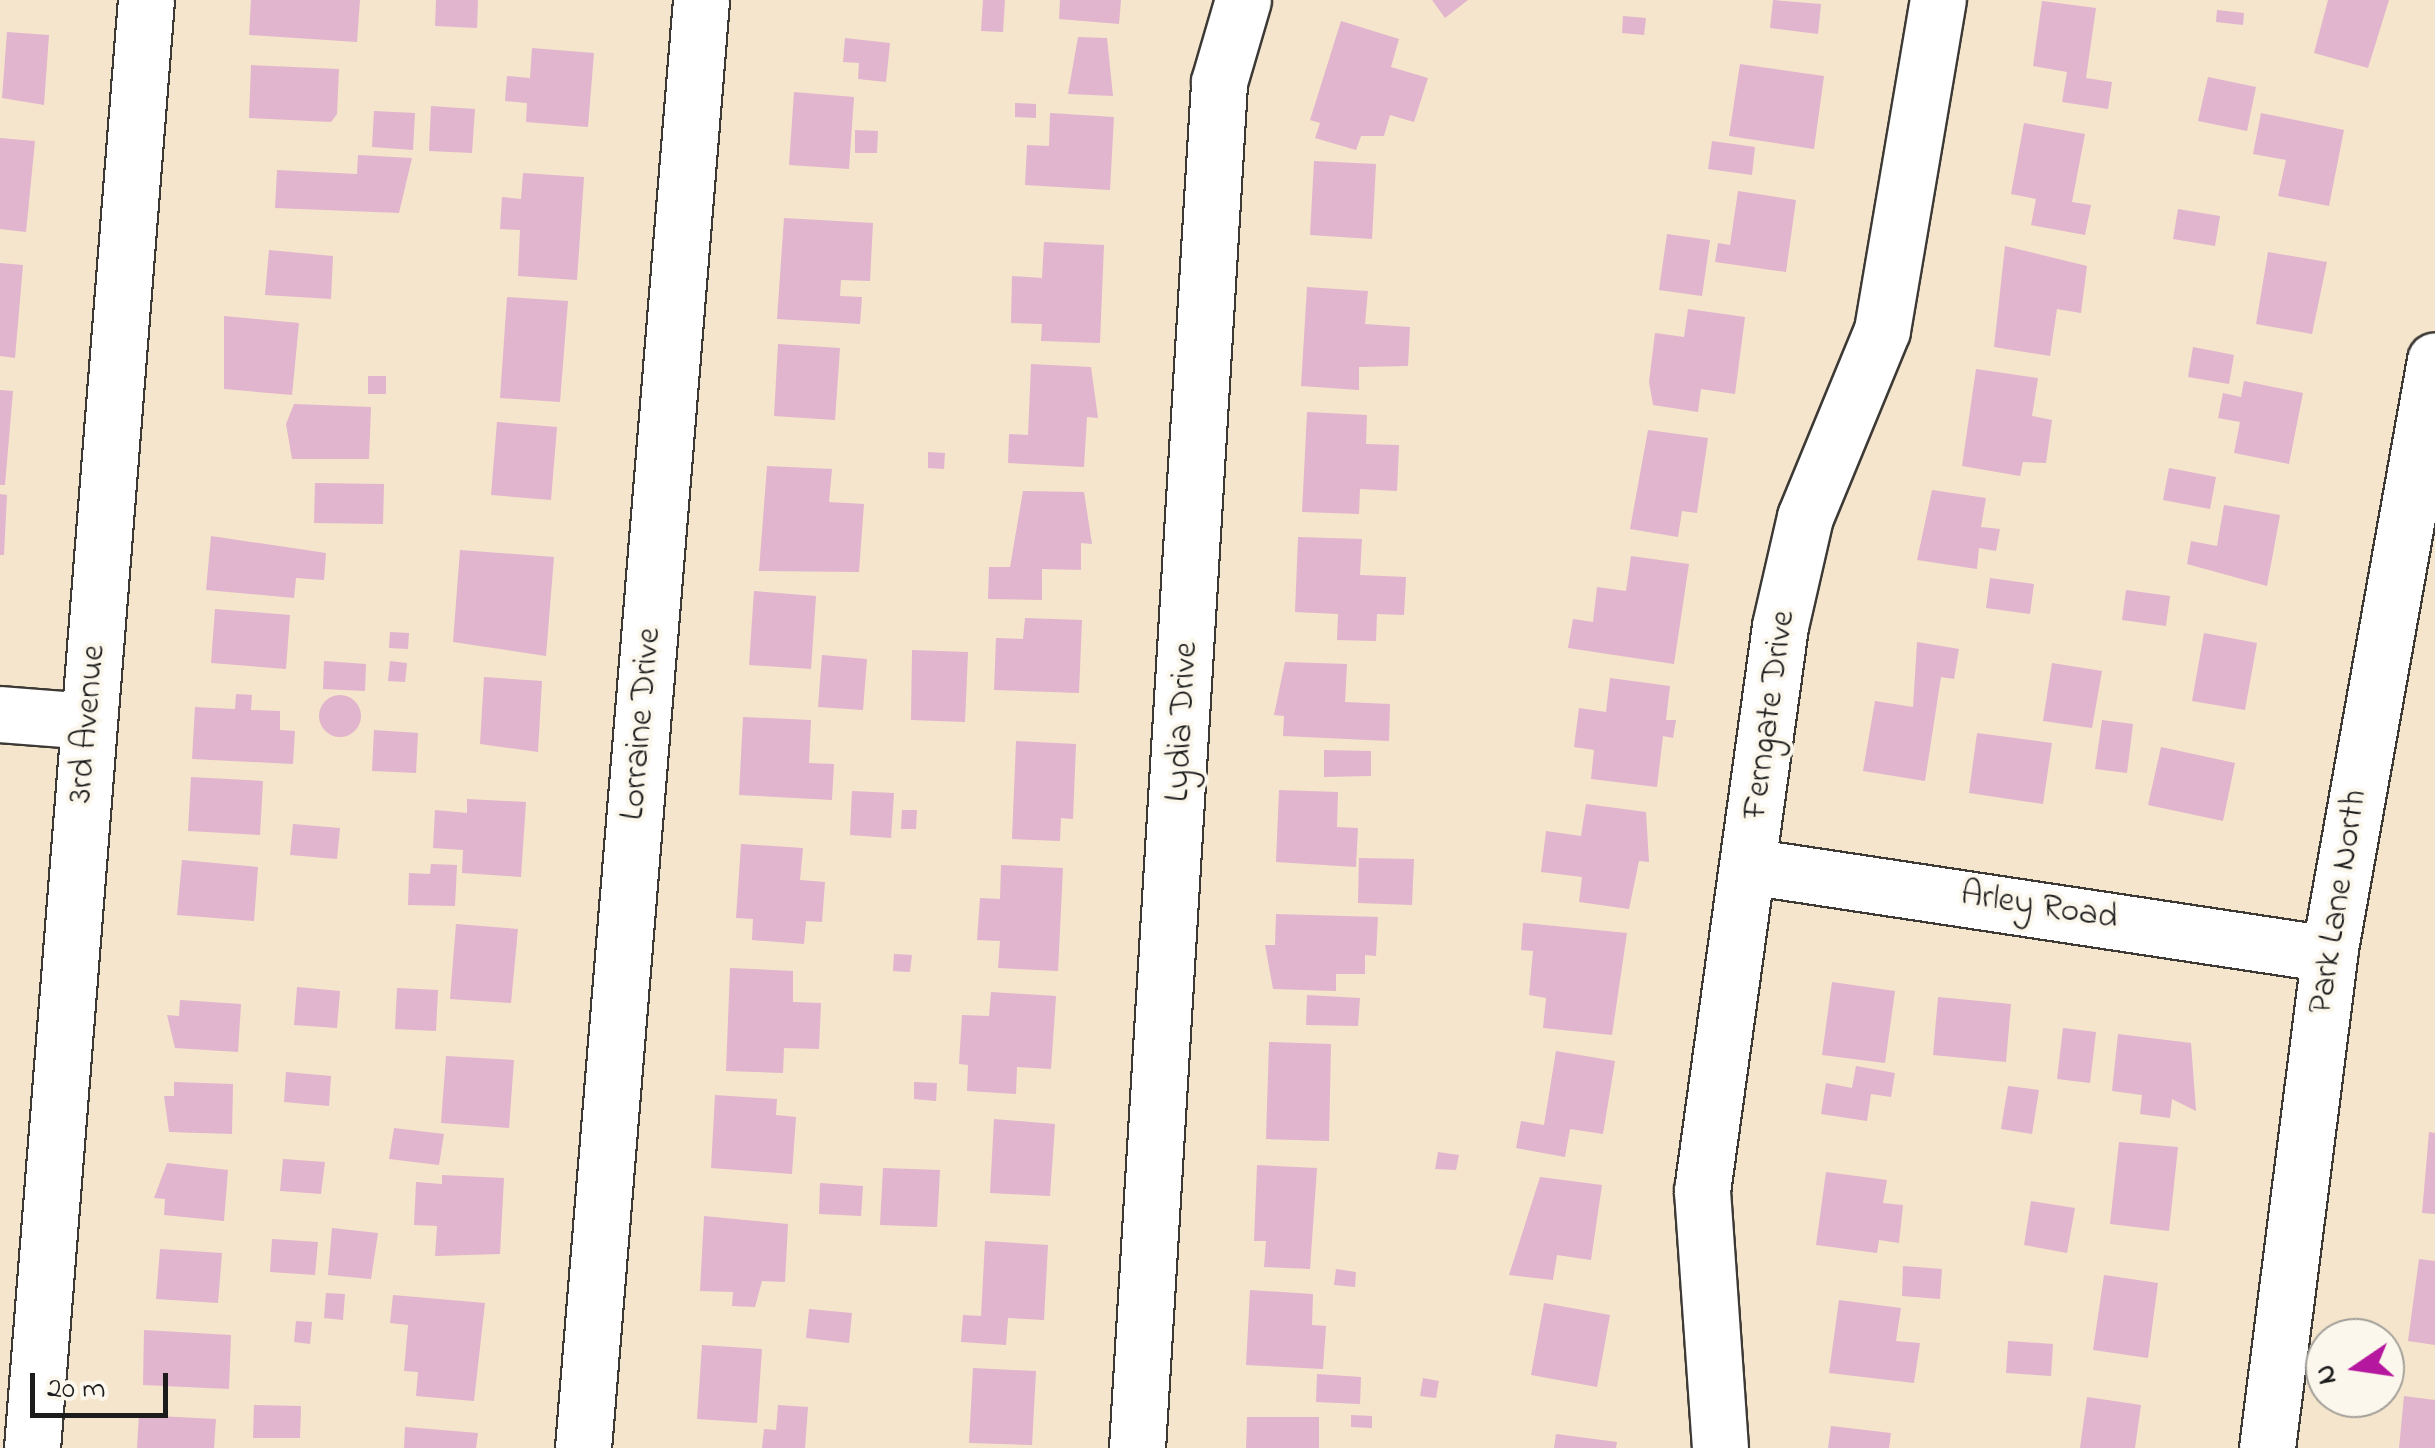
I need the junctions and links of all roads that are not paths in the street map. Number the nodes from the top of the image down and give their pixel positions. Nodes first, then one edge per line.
1 (146, 0) edge
2 (701, 0) edge
3 (1243, 0) edge
4 (1938, 0) edge
5 (2434, 377) edge
6 (0, 714) edge
7 (88, 721) junction
8 (1748, 866) junction
9 (2329, 954) junction
10 (32, 1448) edge
11 (583, 1448) edge
12 (1137, 1448) edge
13 (1720, 1448) edge
14 (2267, 1448) edge

1 - 7 street, 3rd Avenue
2 - 11 street, Lorraine Drive
3 - 12 street, Lydia Drive
4 - 8 street, Ferngate Drive
5 - 9 street, Park Lane North
6 - 7 street
7 - 10 street, 3rd Avenue
8 - 9 street, Arley Road
8 - 13 street, Ferngate Drive
9 - 14 street, Park Lane North

